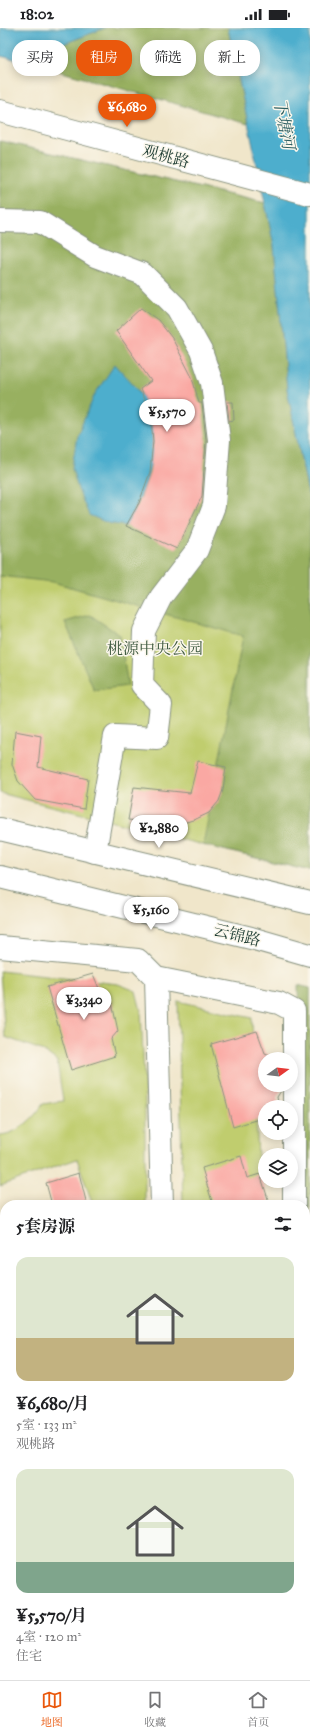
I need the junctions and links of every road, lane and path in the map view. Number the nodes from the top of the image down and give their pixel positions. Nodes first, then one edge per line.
1 (4, 115) edge
2 (310, 194) edge
3 (0, 221) edge
4 (0, 829) edge
5 (95, 852) junction
6 (0, 877) edge
7 (310, 902) edge
8 (0, 947) edge
9 (310, 955) edge
10 (156, 978) junction
11 (162, 1200) edge
12 (294, 1200) edge

1 - 2 main road, 观桃路
3 - 5 main road
4 - 5 main road
5 - 7 main road
6 - 9 main road, 云锦路
8 - 10 main road
10 - 11 main road
10 - 12 main road

